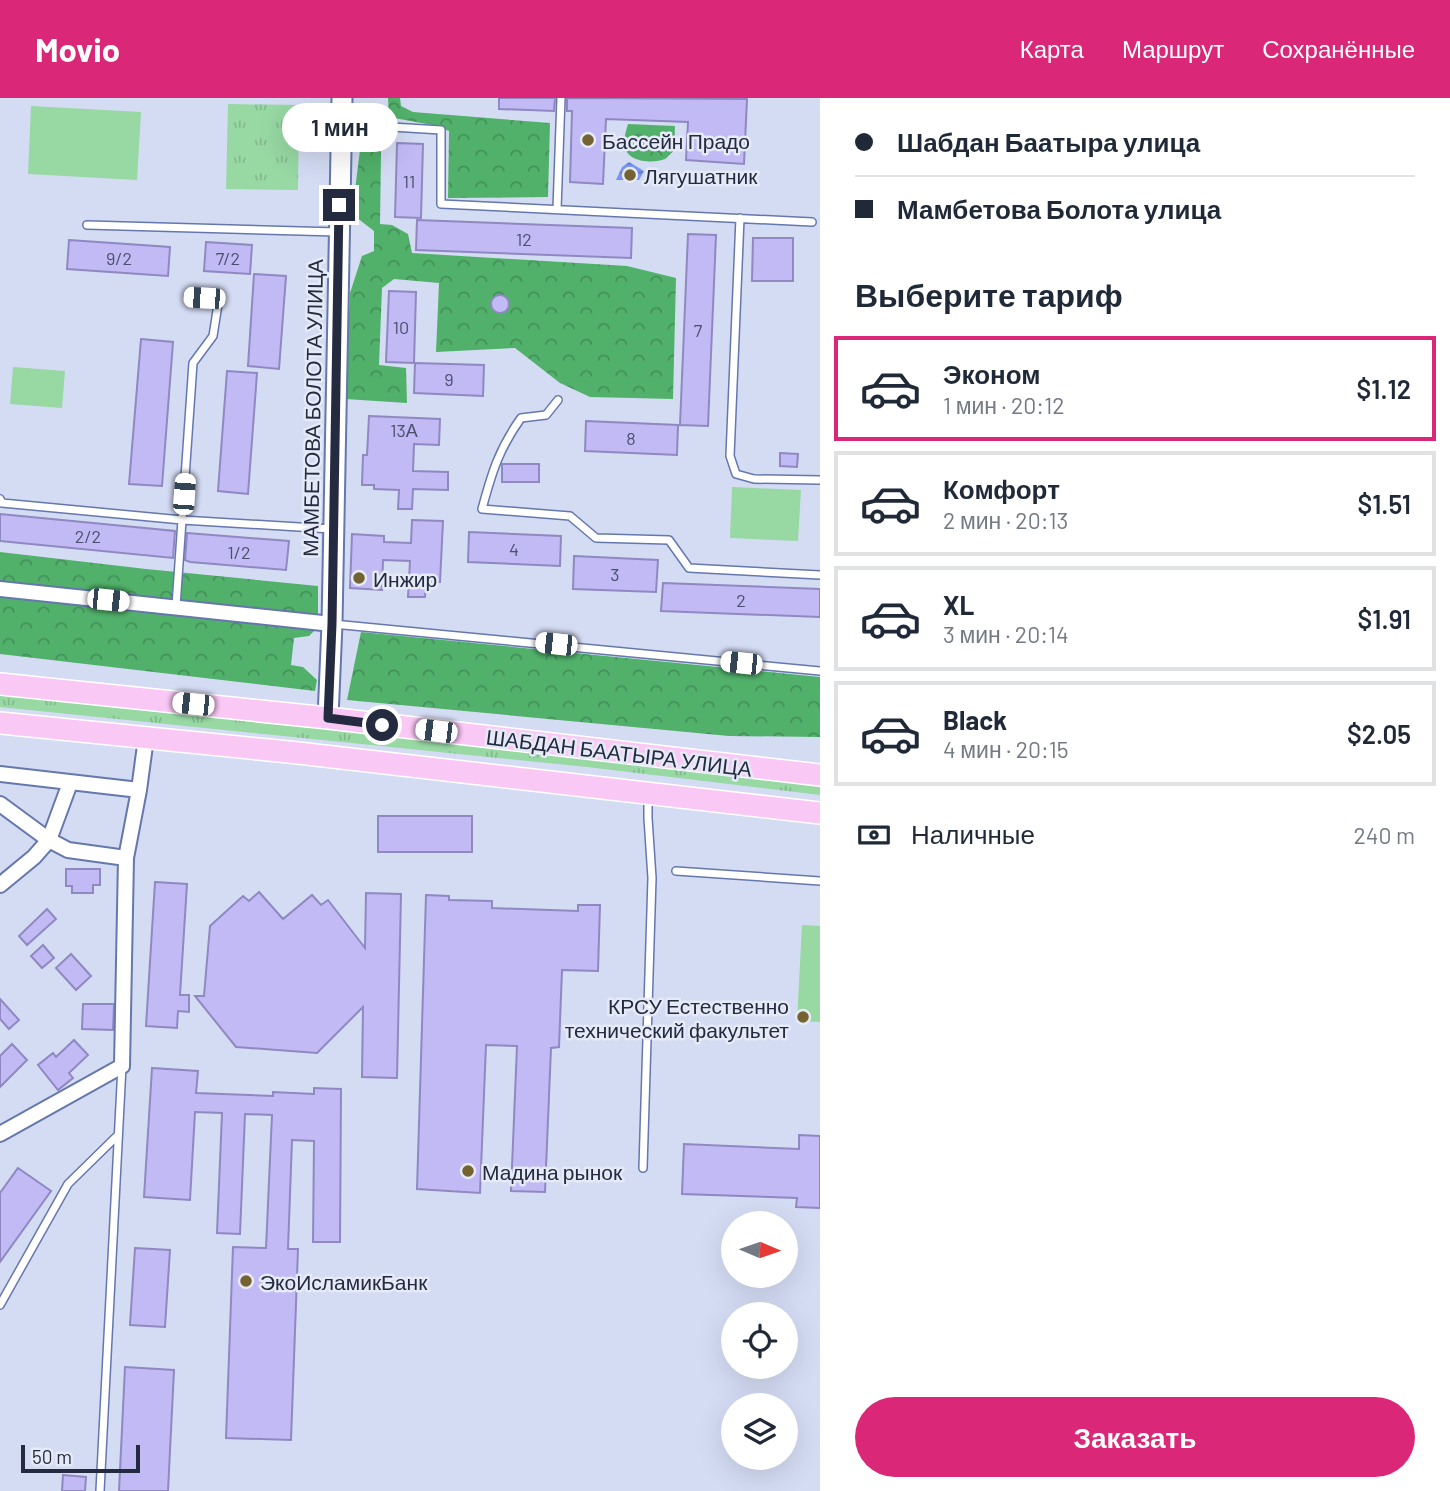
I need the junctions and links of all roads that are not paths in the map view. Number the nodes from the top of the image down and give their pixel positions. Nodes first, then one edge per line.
1 (342, 98) edge
2 (561, 98) edge
3 (341, 124) junction
4 (557, 209) junction
5 (740, 218) junction
6 (812, 222) dead end
7 (87, 225) dead end
8 (338, 232) junction
9 (188, 297) dead end
10 (558, 400) dead end
11 (820, 480) edge
12 (0, 499) edge
13 (182, 520) junction
14 (333, 529) junction
15 (820, 575) edge
16 (0, 589) edge
17 (176, 606) junction
18 (332, 624) junction
19 (820, 671) edge
20 (0, 684) edge
21 (328, 718) junction
22 (0, 723) edge
23 (146, 738) junction
24 (0, 774) edge
25 (820, 775) edge
26 (70, 783) junction
27 (139, 790) junction
28 (648, 794) junction
29 (0, 804) edge
30 (820, 813) edge
31 (49, 840) junction
32 (126, 858) junction
33 (676, 871) dead end
34 (820, 881) edge
35 (0, 885) edge
36 (122, 1066) junction
37 (0, 1135) edge
38 (118, 1135) junction
39 (643, 1168) dead end
40 (0, 1305) edge
41 (100, 1491) edge

1 - 3 street, МАМБЕТОВА БОЛОТА УЛИЦА
2 - 4 lane
3 - 4 lane
3 - 8 street, МАМБЕТОВА БОЛОТА УЛИЦА
4 - 5 lane
5 - 6 lane
5 - 11 lane
7 - 8 lane
8 - 14 street, МАМБЕТОВА БОЛОТА УЛИЦА
9 - 13 lane
10 - 15 lane
12 - 13 lane
13 - 14 lane
13 - 17 lane
14 - 18 street, МАМБЕТОВА БОЛОТА УЛИЦА
16 - 17 street
17 - 18 street
18 - 19 lane
18 - 21 street, МАМБЕТОВА БОЛОТА УЛИЦА
20 - 21 main road, ШАБДАН БААТЫРА УЛИЦА
21 - 25 main road, ШАБДАН БААТЫРА УЛИЦА
22 - 23 main road, ШАБДАН БААТЫРА УЛИЦА
23 - 27 street
23 - 28 main road, ШАБДАН БААТЫРА УЛИЦА
24 - 26 street
26 - 27 street
26 - 31 street
27 - 32 street
28 - 30 main road, ШАБДАН БААТЫРА УЛИЦА
28 - 39 lane
29 - 31 street
31 - 32 street
31 - 35 street
32 - 36 street
33 - 34 lane
36 - 37 street
36 - 38 lane
38 - 40 lane
38 - 41 lane

